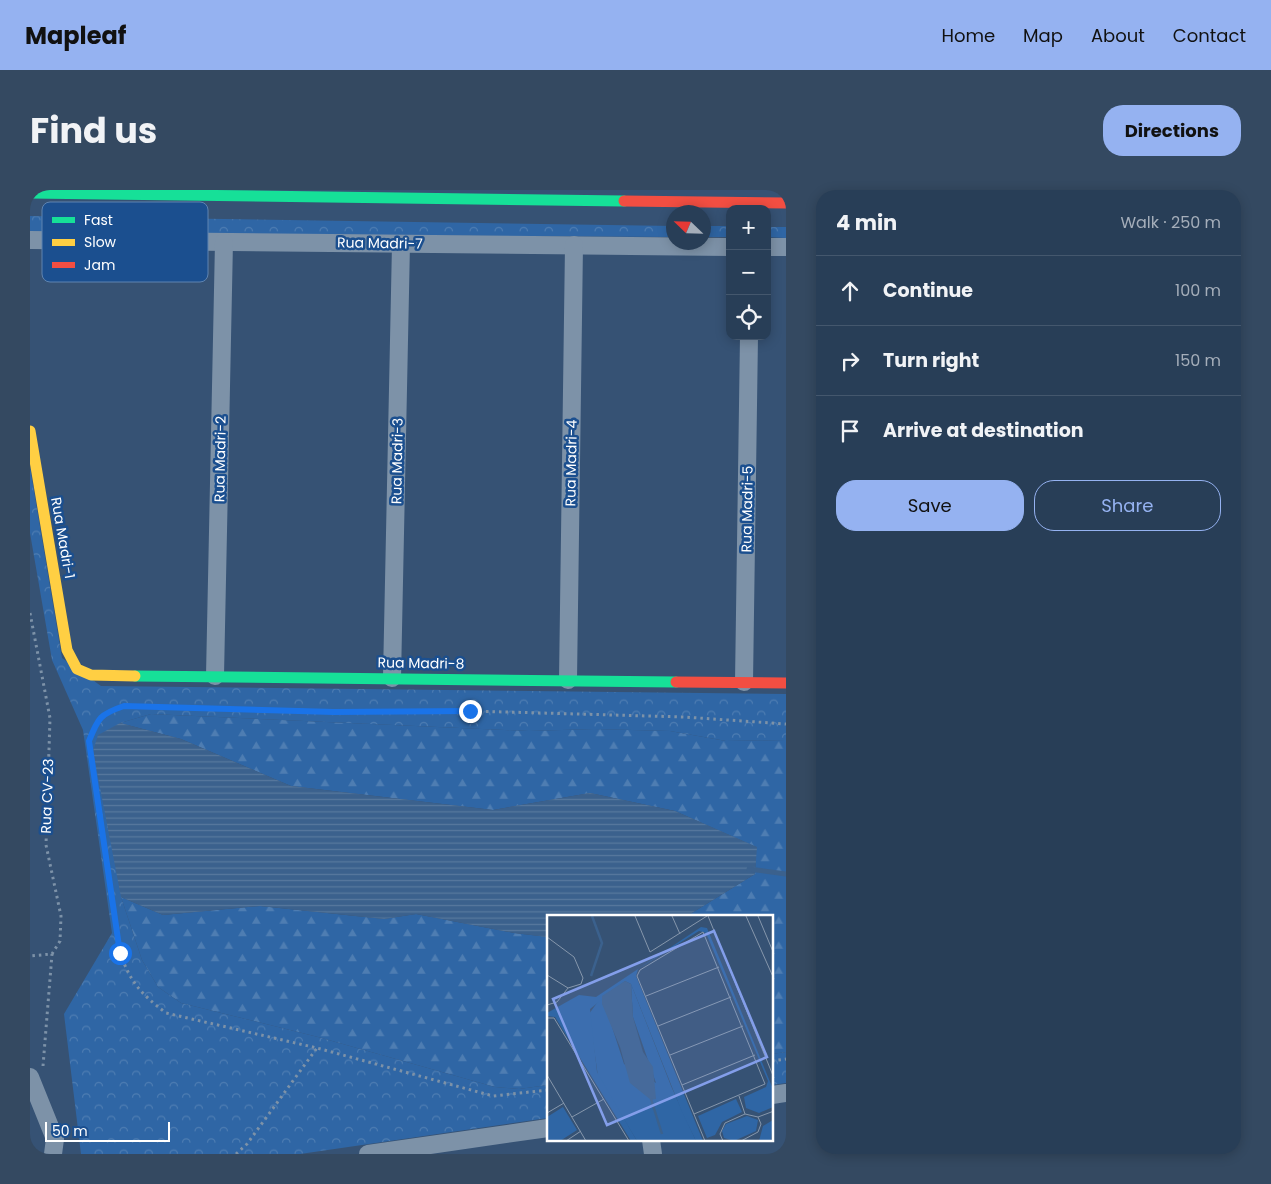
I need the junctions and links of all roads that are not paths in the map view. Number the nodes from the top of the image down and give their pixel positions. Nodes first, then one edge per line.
1 (30, 193) edge
2 (786, 203) edge
3 (208, 242) edge
4 (224, 242) junction
5 (401, 244) junction
6 (574, 245) junction
7 (726, 247) edge
8 (771, 247) edge
9 (786, 247) edge
10 (749, 340) edge
11 (30, 430) edge
12 (67, 650) joint
13 (215, 676) junction
14 (392, 678) junction
15 (568, 680) junction
16 (744, 682) junction
17 (786, 683) edge
18 (37, 1074) edge
19 (547, 1128) edge
20 (54, 1154) edge
21 (368, 1154) edge

1 - 2 street
3 - 4 street, Rua Madri-7
4 - 5 street, Rua Madri-7
4 - 13 street, Rua Madri-2
5 - 6 street, Rua Madri-7
5 - 14 street, Rua Madri-3
6 - 7 street, Rua Madri-7
6 - 15 street, Rua Madri-4
8 - 9 street
10 - 16 street, Rua Madri-5
11 - 12 street, Rua Madri-1
12 - 13 street, Rua Madri-8
13 - 14 street, Rua Madri-8
14 - 15 street, Rua Madri-8
15 - 16 street, Rua Madri-8
16 - 17 street, Rua Madri-8
18 - 20 street
19 - 21 street

